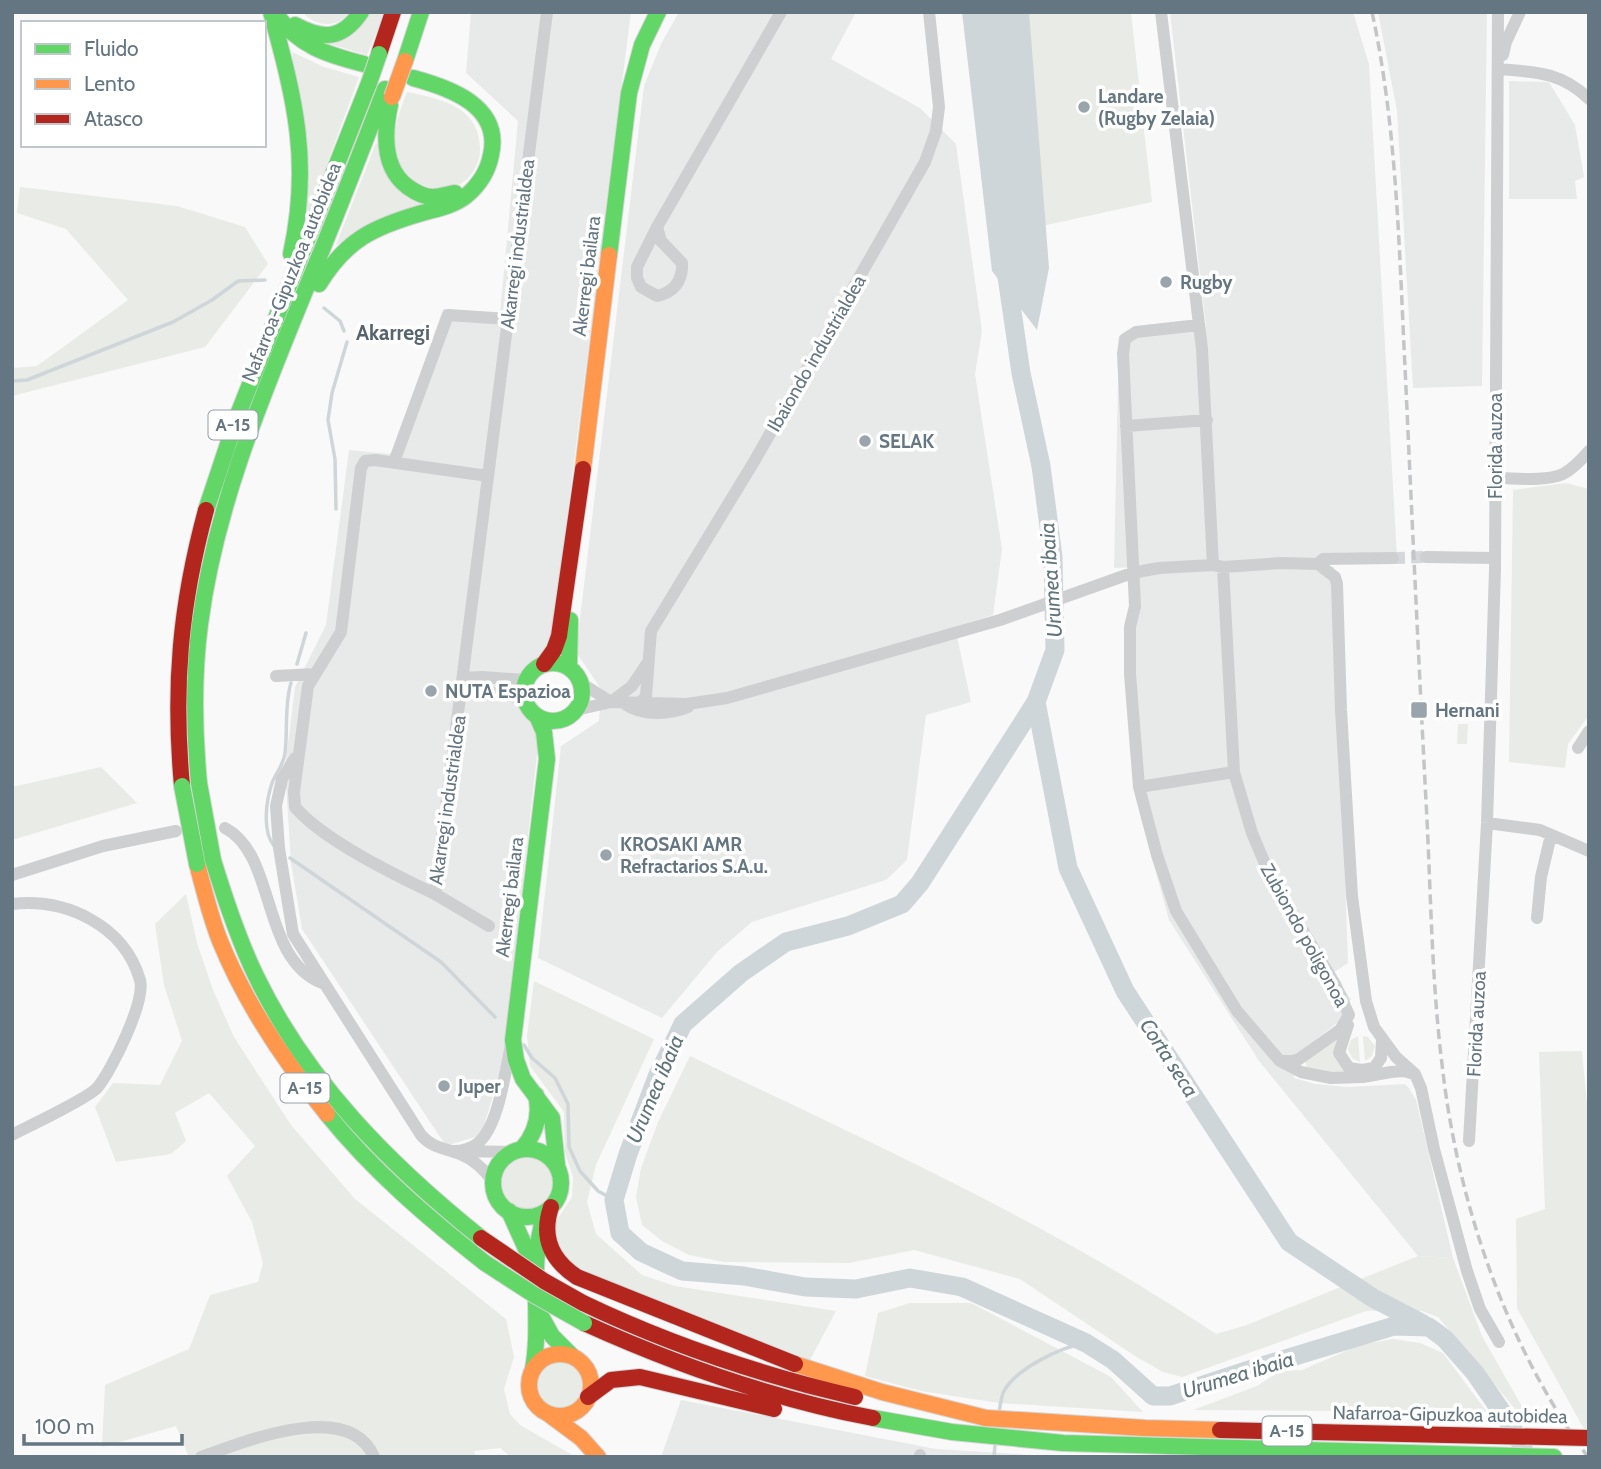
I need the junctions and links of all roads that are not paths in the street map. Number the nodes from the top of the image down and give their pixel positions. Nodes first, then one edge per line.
1 (273, 12) edge
2 (284, 12) edge
3 (361, 12) edge
4 (393, 12) edge
5 (413, 12) edge
6 (421, 12) edge
7 (547, 12) edge
8 (658, 12) edge
9 (781, 12) edge
10 (929, 12) edge
11 (1161, 12) edge
12 (1498, 12) edge
13 (1520, 12) edge
14 (285, 30) junction
15 (401, 60) junction
16 (363, 64) dead end
17 (1499, 69) junction
18 (413, 78) dead end
19 (389, 93) junction
20 (1589, 99) edge
21 (471, 190) junction
22 (657, 227) junction
23 (508, 319) junction
24 (1199, 325) junction
25 (256, 366) junction
26 (272, 372) junction
27 (1208, 420) junction
28 (1126, 426) junction
29 (1589, 452) edge
30 (394, 463) junction
31 (488, 476) junction
32 (1495, 478) junction
33 (573, 550) junction
34 (1426, 557) tunnel mouth
35 (1393, 558) tunnel mouth
36 (1489, 558) junction
37 (1355, 559) junction
38 (1318, 564) junction
39 (1218, 566) junction
40 (1132, 573) junction
41 (1335, 577) junction
42 (466, 654) junction
43 (648, 662) junction
44 (544, 664) junction
45 (569, 667) junction
46 (315, 674) junction
47 (276, 676) dead end
48 (482, 677) junction
49 (526, 680) junction
50 (647, 680) junction
51 (462, 683) junction
52 (581, 683) junction
53 (524, 698) junction
54 (611, 702) junction
55 (642, 702) junction
56 (625, 704) junction
57 (676, 704) junction
58 (694, 704) junction
59 (654, 712) junction
60 (572, 713) junction
61 (537, 716) junction
62 (1589, 731) edge
63 (1578, 748) dead end
64 (299, 752) junction
65 (547, 759) junction
66 (1234, 772) junction
67 (1139, 787) junction
68 (1487, 823) junction
69 (225, 828) dead end
70 (176, 831) dead end
71 (1551, 835) junction
72 (1589, 851) edge
73 (205, 862) junction
74 (12, 875) edge
75 (435, 894) junction
76 (12, 904) edge
77 (1536, 918) dead end
78 (489, 926) dead end
79 (322, 983) junction
80 (1349, 1015) junction
81 (1382, 1039) junction
82 (513, 1040) junction
83 (1396, 1057) junction
84 (1381, 1058) junction
85 (1280, 1061) junction
86 (1383, 1074) junction
87 (1415, 1074) junction
88 (536, 1095) junction
89 (12, 1135) edge
90 (1469, 1140) dead end
91 (517, 1150) junction
92 (457, 1151) junction
93 (557, 1165) junction
94 (494, 1183) junction
95 (549, 1209) junction
96 (509, 1211) junction
97 (533, 1269) junction
98 (538, 1311) junction
99 (1499, 1342) dead end
100 (571, 1355) junction
101 (533, 1369) junction
102 (585, 1402) junction
103 (954, 1411) junction
104 (550, 1415) junction
105 (911, 1425) junction
106 (1589, 1438) edge
107 (594, 1452) edge
108 (201, 1457) edge
109 (374, 1457) edge
110 (1554, 1457) edge

1 - 14 main road
1 - 25 main road
2 - 3 main road
2 - 14 main road
4 - 25 main road, Nafarroa-Gipuzkoa autobidea / A-15, bridge
5 - 15 main road, Nafarroa-Gipuzkoa autobidea / A-15
6 - 15 main road
7 - 23 street, Akarregi industrialdea
8 - 33 main road, Akerregi bailara
9 - 22 street
10 - 43 street, Ibaiondo industrialdea
11 - 24 street
12 - 17 street, Florida auzoa
13 - 17 street, Florida auzoa
14 - 16 main road
15 - 19 main road, Nafarroa-Gipuzkoa autobidea / A-15
17 - 20 street
17 - 32 street, Florida auzoa
18 - 21 main road
19 - 21 main road
19 - 26 main road, Nafarroa-Gipuzkoa autobidea / A-15
21 - 26 main road
22 - 22 street
23 - 30 street
23 - 31 street, Akarregi industrialdea
24 - 27 street
24 - 28 street
25 - 73 main road, Nafarroa-Gipuzkoa autobidea / A-15, bridge
26 - 73 main road, Nafarroa-Gipuzkoa autobidea / A-15, bridge
27 - 28 street
27 - 39 street
28 - 40 street
29 - 32 street
30 - 31 street, Akarregi industrialdea
30 - 46 street, Akarregi industrialdea
31 - 42 street, Akarregi industrialdea
32 - 36 street, Florida auzoa
33 - 44 main road
33 - 45 main road
34 - 36 street
35 - 37 street
36 - 68 street, Florida auzoa
37 - 38 street
37 - 41 street
38 - 39 street
38 - 41 street
39 - 40 street
39 - 66 street, Zubiondo poligonoa
40 - 58 street
40 - 67 street
41 - 81 street
42 - 48 street
42 - 51 street, Akarregi industrialdea
43 - 50 street, Ibaiondo industrialdea
43 - 54 street
43 - 55 street
44 - 45 main road
44 - 49 main road
45 - 52 main road
46 - 47 street
46 - 64 street, Akarregi industrialdea
48 - 49 street
48 - 51 street
49 - 53 main road
50 - 55 street, Ibaiondo industrialdea
50 - 57 street
51 - 53 street
51 - 75 street, Akarregi industrialdea
52 - 54 street
52 - 60 main road
53 - 61 main road
54 - 56 street
54 - 60 street
55 - 56 street
55 - 57 street
55 - 59 street
56 - 59 street
57 - 58 street
58 - 59 street
60 - 61 main road
60 - 65 main road
61 - 65 main road
62 - 63 street
64 - 75 street, Akarregi industrialdea
64 - 79 street
65 - 82 main road, Akerregi bailara
66 - 67 street
66 - 80 street, Zubiondo poligonoa
67 - 85 street
68 - 71 street
68 - 90 street, Florida auzoa
69 - 79 street
70 - 74 street
71 - 72 street
71 - 77 street
73 - 103 main road, Nafarroa-Gipuzkoa autobidea / A-15, bridge
73 - 105 main road, Nafarroa-Gipuzkoa autobidea / A-15, bridge
75 - 78 street
76 - 89 street
79 - 92 street
80 - 84 street
80 - 85 street, Zubiondo poligonoa
81 - 83 street
81 - 84 street
82 - 88 main road
82 - 92 street
83 - 84 street
83 - 86 street
83 - 87 street
85 - 86 street
86 - 87 street
87 - 99 street
88 - 91 main road
88 - 93 main road
91 - 92 street
91 - 93 main road
91 - 94 main road
92 - 94 street
93 - 95 main road
94 - 96 main road
95 - 96 main road
95 - 97 main road
95 - 103 main road
96 - 97 main road
97 - 98 main road
98 - 100 main road
98 - 101 main road
100 - 101 main road
100 - 102 main road
101 - 104 main road
102 - 104 main road
102 - 105 main road
102 - 107 main road
103 - 106 main road, Nafarroa-Gipuzkoa autobidea / A-15, bridge
104 - 107 main road
105 - 110 main road, Nafarroa-Gipuzkoa autobidea / A-15
108 - 109 street

